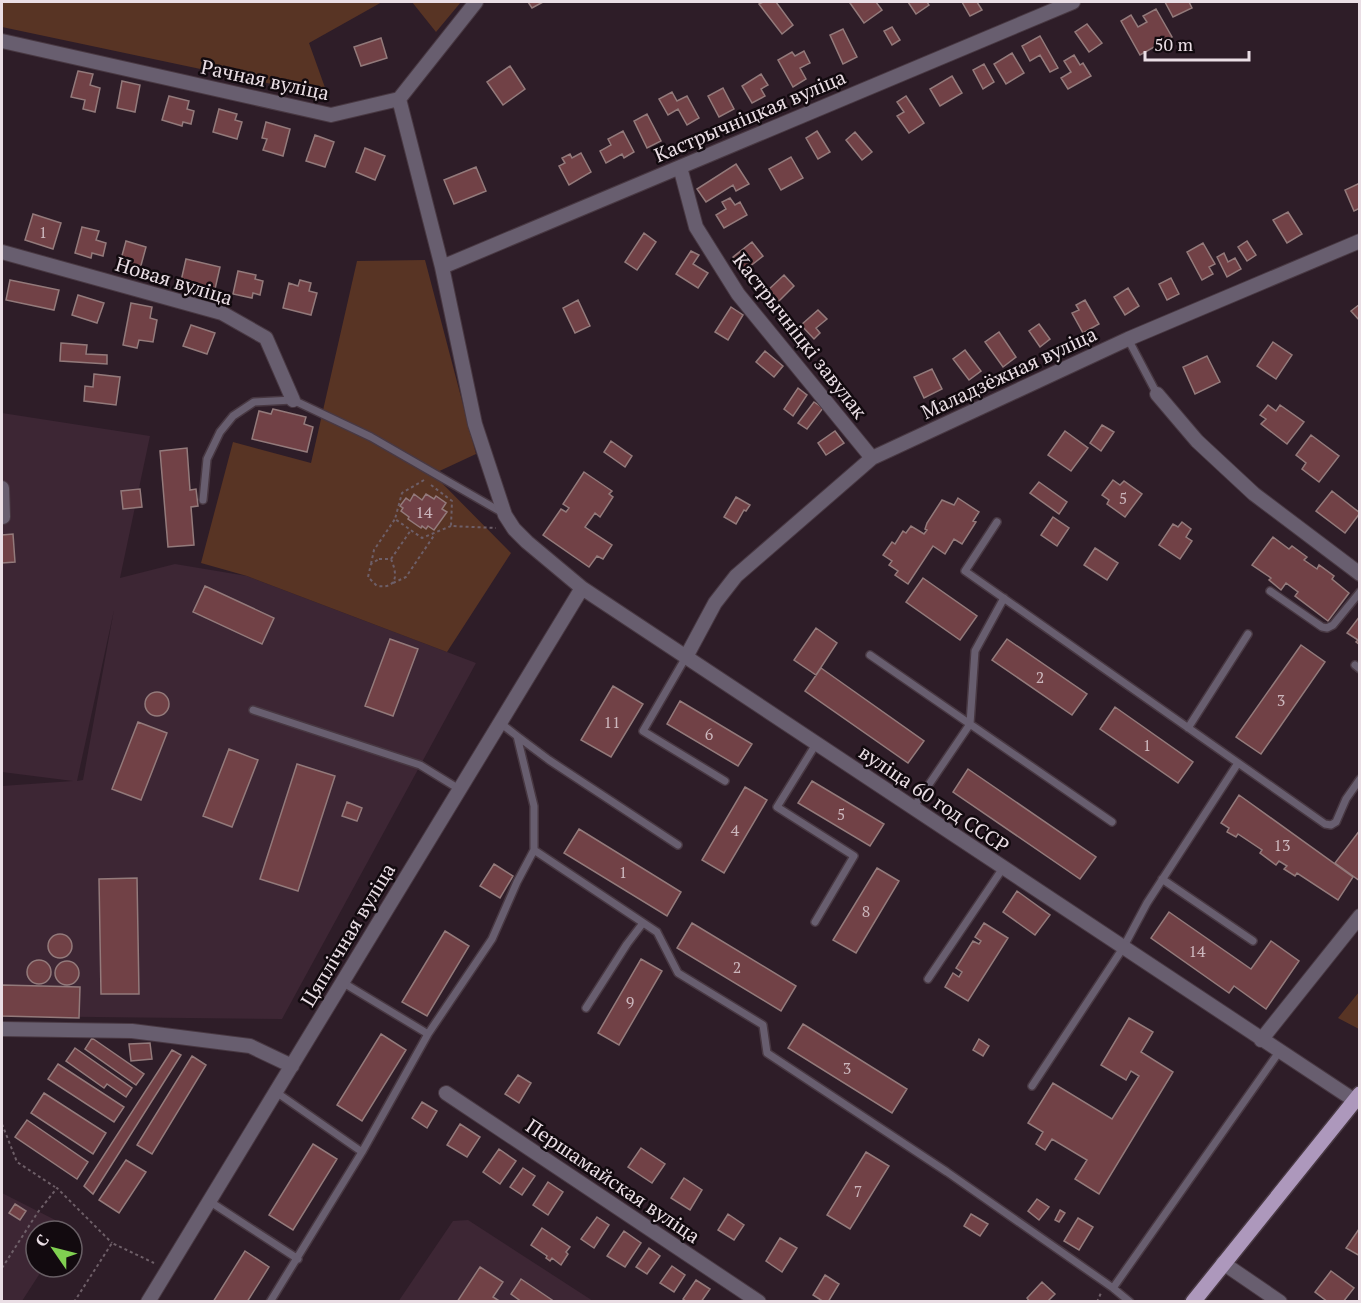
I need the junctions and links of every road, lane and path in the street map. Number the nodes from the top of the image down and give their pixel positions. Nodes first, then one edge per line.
1 (476, 2) edge
2 (1073, 2) edge
3 (2, 41) edge
4 (399, 99) junction
5 (680, 167) junction
6 (1359, 241) edge
7 (2, 252) edge
8 (442, 267) junction
9 (1128, 339) junction
10 (1157, 394) joint
11 (293, 400) junction
12 (872, 458) junction
13 (2, 488) edge
14 (203, 500) dead end
15 (505, 514) junction
16 (3, 517) dead end
17 (395, 519) junction
18 (997, 522) dead end
19 (451, 526) junction
20 (514, 529) junction
21 (411, 530) junction
22 (435, 533) junction
23 (391, 559) junction
24 (371, 564) junction
25 (1359, 574) edge
26 (390, 584) junction
27 (582, 588) junction
28 (1270, 591) dead end
29 (1359, 592) edge
30 (1004, 598) junction
31 (1248, 634) dead end
32 (870, 655) dead end
33 (686, 657) junction
34 (253, 710) dead end
35 (500, 722) junction
36 (970, 723) junction
37 (1188, 728) junction
38 (517, 736) junction
39 (816, 744) junction
40 (1238, 763) junction
41 (1359, 780) edge
42 (725, 781) dead end
43 (459, 789) junction
44 (912, 808) junction
45 (1112, 822) dead end
46 (678, 844) dead end
47 (534, 850) junction
48 (1003, 868) junction
49 (1162, 879) junction
50 (1359, 916) edge
51 (815, 922) dead end
52 (643, 923) junction
53 (1253, 941) dead end
54 (1123, 948) junction
55 (928, 978) dead end
56 (342, 982) junction
57 (586, 1008) dead end
58 (2, 1029) edge
59 (428, 1034) junction
60 (1261, 1040) junction
61 (1279, 1052) junction
62 (292, 1066) junction
63 (1032, 1086) dead end
64 (276, 1092) junction
65 (446, 1093) dead end
66 (1357, 1097) edge
67 (2, 1124) edge
68 (362, 1152) junction
69 (57, 1188) junction
70 (209, 1201) junction
71 (112, 1243) junction
72 (298, 1259) junction
73 (1223, 1263) junction
74 (2, 1268) edge
75 (168, 1270) junction
76 (1113, 1288) junction
77 (74, 1302) edge
78 (148, 1302) edge
79 (270, 1302) edge
80 (759, 1302) edge
81 (1130, 1302) edge
82 (1193, 1302) edge
83 (1280, 1302) edge

1 - 4 street
2 - 5 street, Кастрычніцкая вуліца
3 - 4 street, Рачная вуліца
4 - 8 street, вуліца 60 год СССР
5 - 8 street, Кастрычніцкая вуліца
5 - 12 street, Кастрычніцкі завулак
6 - 9 street, Маладзёжная вуліца
7 - 11 street, Новая вуліца
8 - 15 street, вуліца 60 год СССР
9 - 10 lane
9 - 12 street, Маладзёжная вуліца
10 - 25 street
11 - 14 lane
11 - 15 lane
12 - 33 street, Маладзёжная вуліца
13 - 16 street
15 - 20 street, вуліца 60 год СССР
17 - 19 path
17 - 21 path
17 - 24 path
18 - 30 lane
19 - 20 path
19 - 22 path
20 - 27 street, вуліца 60 год СССР
21 - 22 path
21 - 23 path
22 - 26 path
23 - 24 path
23 - 26 path
24 - 26 path
27 - 33 street, вуліца 60 год СССР
27 - 35 street, Цяплічная вуліца
28 - 29 lane
30 - 36 lane
30 - 37 lane
31 - 37 lane
32 - 36 lane
33 - 39 street, вуліца 60 год СССР
33 - 42 lane
34 - 43 lane
35 - 38 lane
35 - 43 street, Цяплічная вуліца
36 - 44 lane
36 - 45 lane
37 - 40 lane
38 - 46 lane
38 - 47 lane
39 - 44 street, вуліца 60 год СССР
39 - 51 lane
40 - 41 lane
40 - 49 lane
43 - 56 street, Цяплічная вуліца
44 - 48 street, вуліца 60 год СССР
47 - 52 lane
47 - 59 lane
48 - 54 street, вуліца 60 год СССР
48 - 55 lane
49 - 53 lane
49 - 54 lane
50 - 60 street
52 - 57 lane
52 - 76 lane
54 - 60 street, вуліца 60 год СССР
54 - 63 lane
56 - 59 lane
56 - 62 street, Цяплічная вуліца
58 - 62 street
59 - 68 lane
60 - 61 street, вуліца 60 год СССР
61 - 66 street, вуліца 60 год СССР
61 - 76 lane
62 - 64 street, Цяплічная вуліца
64 - 68 lane
64 - 70 street, Цяплічная вуліца
65 - 80 street, Першамайская вуліца
66 - 73 main road
67 - 69 path
68 - 72 lane
69 - 71 path
69 - 74 path
70 - 72 lane
70 - 75 street, Цяплічная вуліца
71 - 75 path
71 - 77 path
72 - 79 lane
73 - 82 main road
73 - 83 street
75 - 78 street, Цяплічная вуліца
76 - 81 lane

